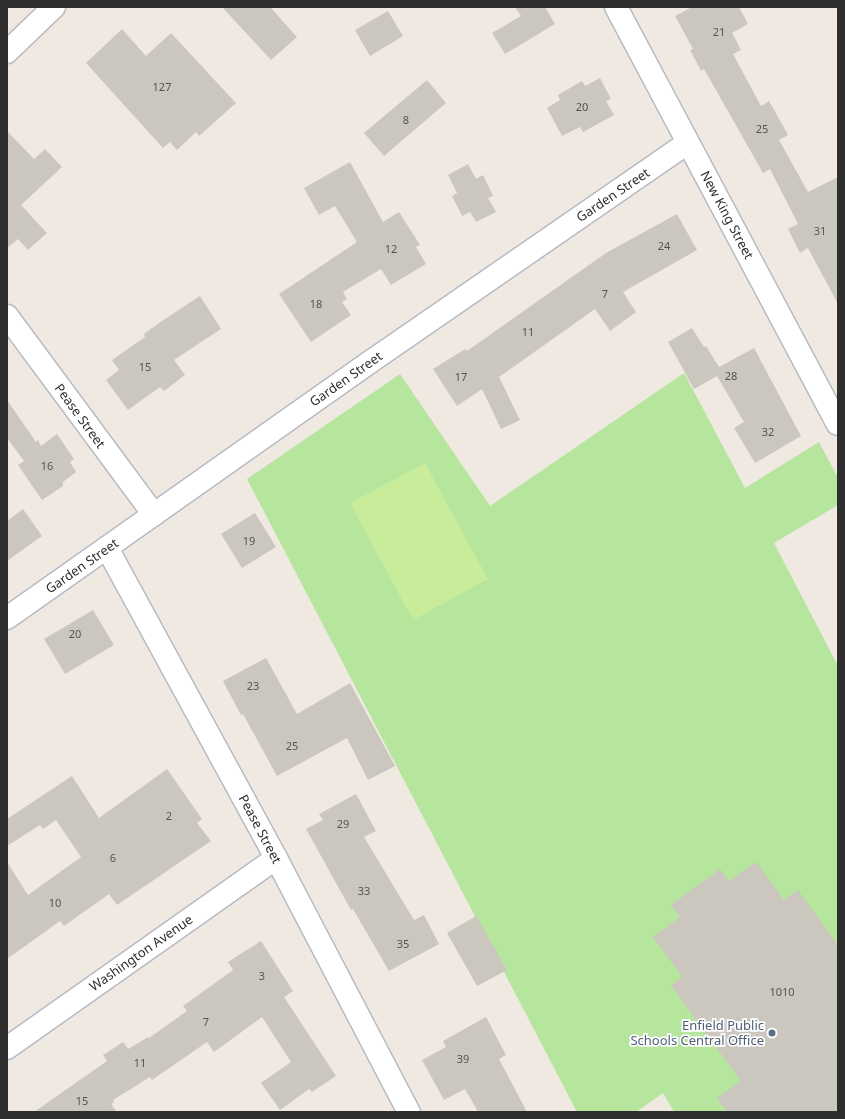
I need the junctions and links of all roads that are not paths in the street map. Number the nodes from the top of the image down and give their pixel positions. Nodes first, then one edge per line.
1 (54, 7) edge
2 (616, 7) edge
3 (7, 52) edge
4 (688, 143) junction
5 (7, 316) edge
6 (837, 421) edge
7 (154, 515) junction
8 (107, 548) junction
9 (7, 618) edge
10 (276, 858) junction
11 (7, 1048) edge
12 (409, 1112) edge

1 - 3 street
2 - 4 street, New King Street
4 - 6 street, New King Street
4 - 7 street, Garden Street
5 - 7 street, Pease Street
7 - 8 street, Garden Street
8 - 9 street, Garden Street
8 - 10 street, Pease Street
10 - 11 street, Washington Avenue
10 - 12 street, Pease Street

